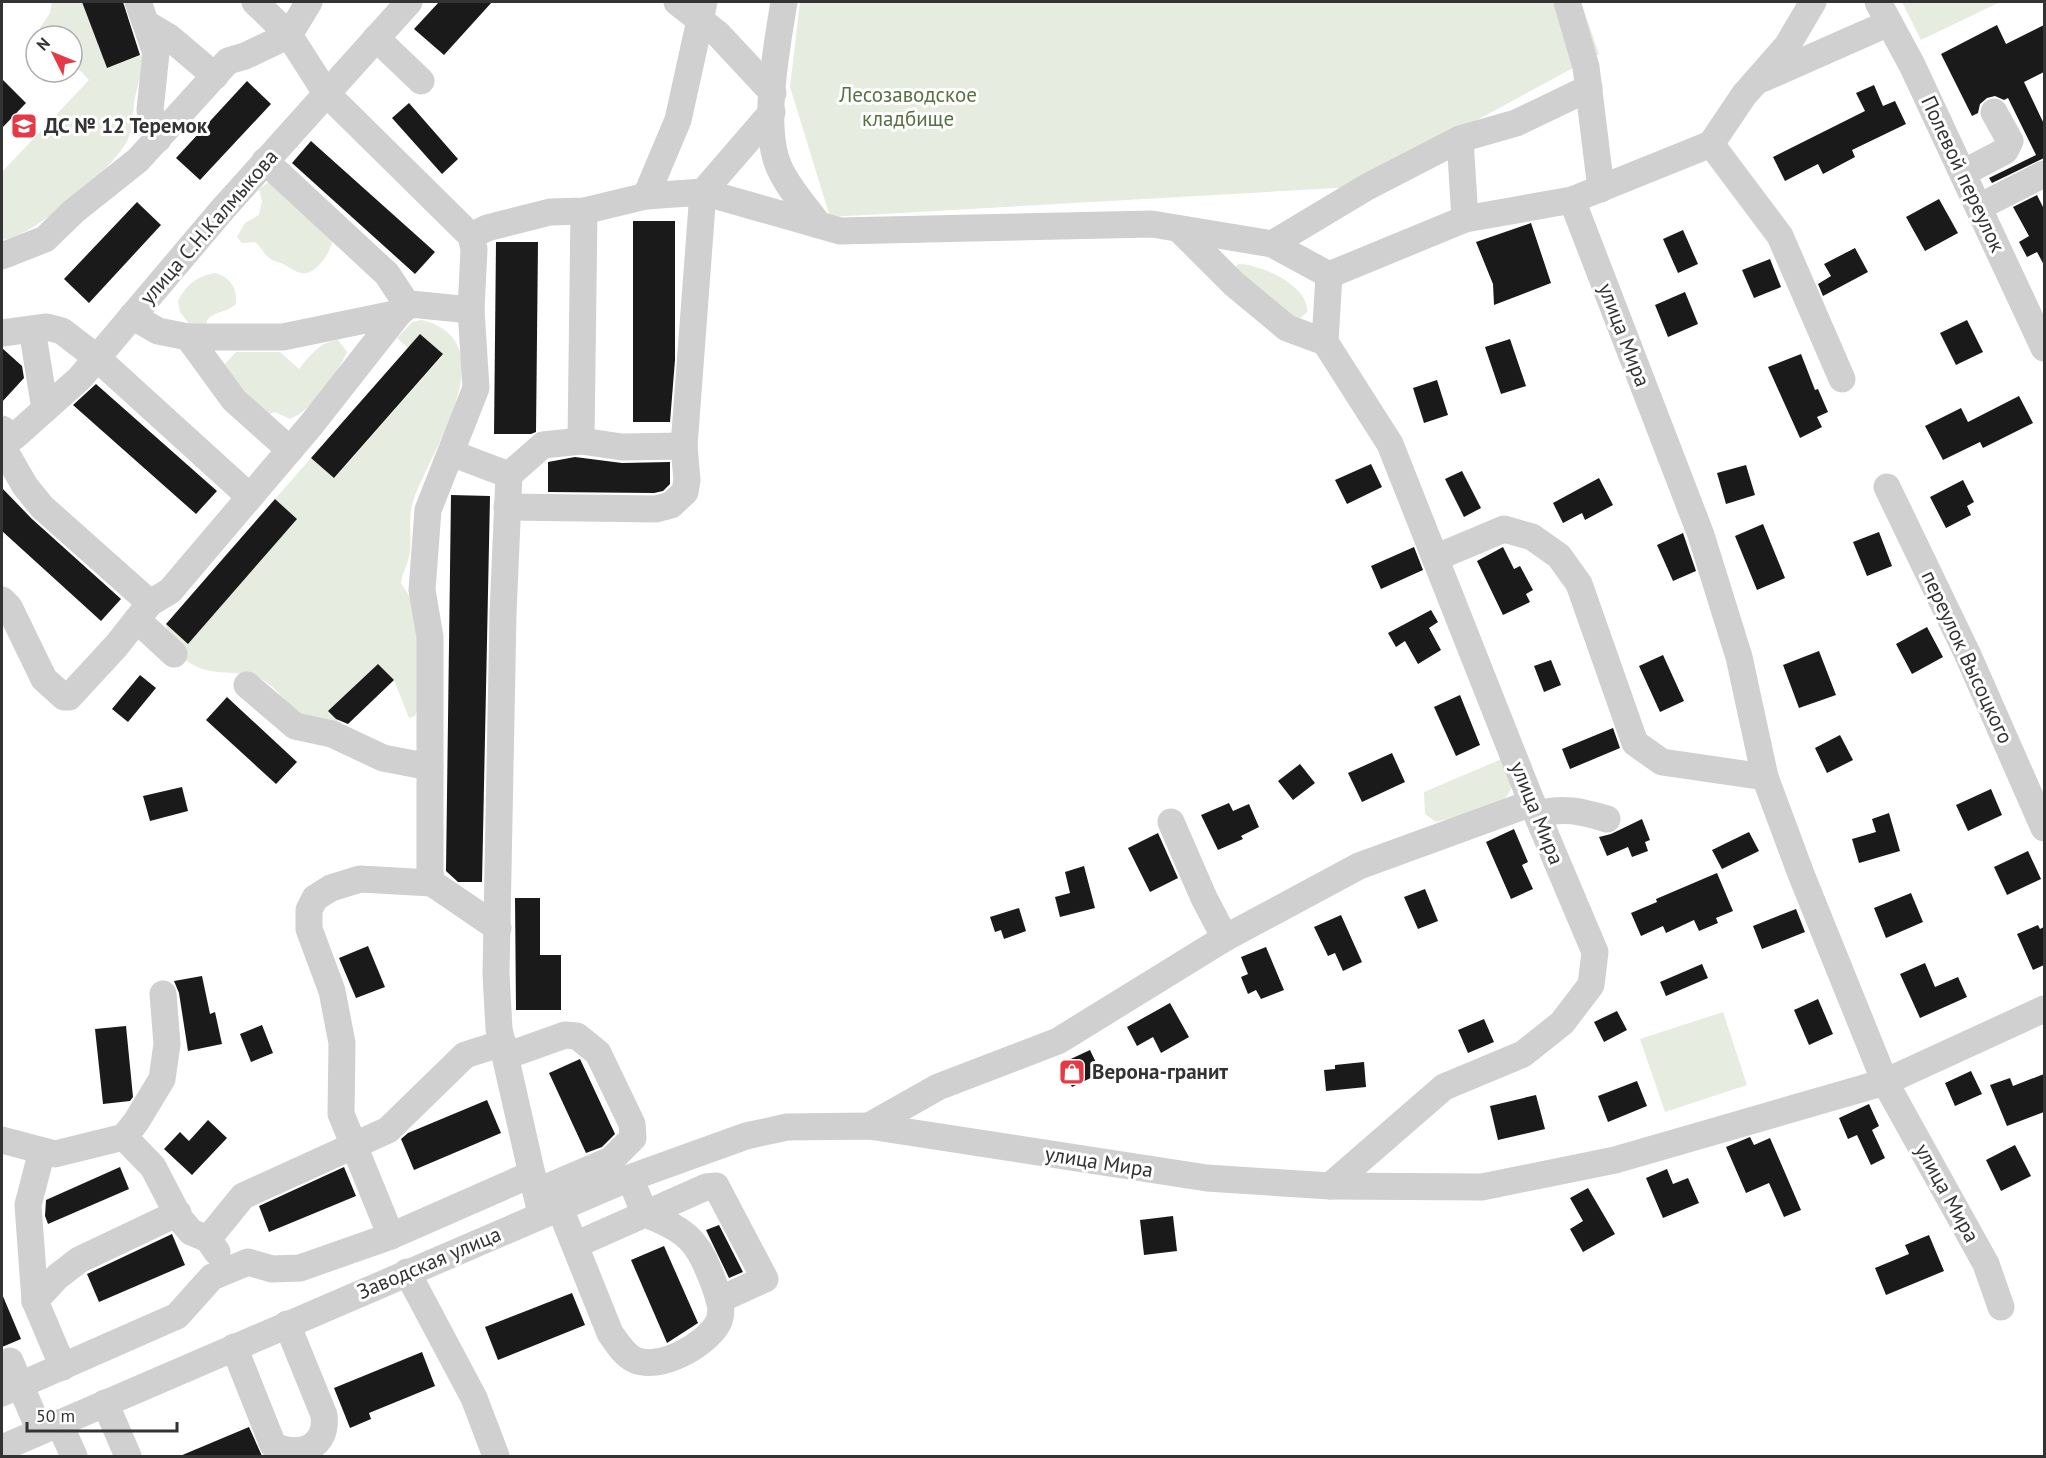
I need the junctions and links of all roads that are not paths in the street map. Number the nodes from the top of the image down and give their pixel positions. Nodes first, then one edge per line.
1 (255, 2) edge
2 (309, 2) edge
3 (409, 2) edge
4 (677, 2) edge
5 (784, 2) edge
6 (1567, 2) edge
7 (1813, 2) edge
8 (702, 11) edge
9 (1884, 12) edge
10 (143, 13) edge
11 (289, 35) junction
12 (376, 38) junction
13 (215, 76) junction
14 (421, 81) dead end
15 (1756, 82) junction
16 (1589, 88) junction
17 (326, 93) junction
18 (773, 103) junction
19 (1994, 112) dead end
20 (158, 139) junction
21 (1461, 139) junction
22 (1711, 144) junction
23 (265, 161) junction
24 (1963, 173) junction
25 (2044, 174) edge
26 (1601, 189) junction
27 (703, 192) junction
28 (646, 196) junction
29 (1572, 200) junction
30 (1979, 207) junction
31 (584, 211) junction
32 (1465, 219) junction
33 (819, 225) junction
34 (1179, 229) junction
35 (471, 236) junction
36 (1272, 244) junction
37 (2, 256) edge
38 (1329, 275) junction
39 (403, 309) junction
40 (471, 310) junction
41 (132, 316) junction
42 (32, 329) junction
43 (2, 333) edge
44 (188, 337) junction
45 (1325, 342) junction
46 (2044, 348) edge
47 (97, 358) junction
48 (1842, 379) dead end
49 (45, 409) junction
50 (3, 437) edge
51 (581, 441) junction
52 (684, 446) junction
53 (290, 450) junction
54 (451, 453) junction
55 (509, 475) junction
56 (1887, 487) dead end
57 (250, 497) junction
58 (507, 507) junction
59 (1435, 558) junction
60 (2, 600) edge
61 (143, 611) junction
62 (174, 654) dead end
63 (247, 685) dead end
64 (430, 767) junction
65 (1765, 777) junction
66 (1534, 809) junction
67 (1607, 819) dead end
68 (1171, 822) dead end
69 (2044, 828) edge
70 (432, 883) junction
71 (498, 928) junction
72 (1225, 938) junction
73 (163, 994) dead end
74 (2044, 1009) edge
75 (504, 1050) junction
76 (1885, 1082) junction
77 (869, 1126) junction
78 (124, 1137) junction
79 (2, 1140) edge
80 (354, 1146) junction
81 (42, 1151) junction
82 (630, 1178) junction
83 (1330, 1186) junction
84 (542, 1197) junction
85 (178, 1213) junction
86 (645, 1214) junction
87 (391, 1236) junction
88 (207, 1239) junction
89 (574, 1245) junction
90 (348, 1251) junction
91 (229, 1270) junction
92 (407, 1272) junction
93 (364, 1291) junction
94 (719, 1300) junction
95 (35, 1301) junction
96 (2001, 1307) dead end
97 (287, 1324) junction
98 (234, 1347) junction
99 (10, 1361) dead end
100 (63, 1367) junction
101 (11, 1389) edge
102 (105, 1403) junction
103 (50, 1427) junction
104 (2, 1448) edge
105 (74, 1456) edge
106 (128, 1456) edge
107 (496, 1456) edge

1 - 11 street
2 - 11 street
3 - 12 street, улица С.Н.Калмыкова
4 - 8 street
5 - 18 street
6 - 16 street
7 - 15 street
8 - 18 street
8 - 28 street
9 - 15 street
9 - 24 street, Полевой переулок
10 - 13 street
10 - 20 street
11 - 13 street
11 - 17 street
12 - 14 street
12 - 17 street, улица С.Н.Калмыкова
13 - 20 street
15 - 22 street
16 - 21 street
16 - 26 street
17 - 23 street, улица С.Н.Калмыкова
17 - 35 street
18 - 27 street
18 - 33 street
19 - 24 street
20 - 37 street
21 - 32 street
21 - 36 street
22 - 26 street
22 - 48 street
23 - 39 street
23 - 41 street, улица С.Н.Калмыкова
24 - 30 street, Полевой переулок
25 - 30 street
26 - 29 street
27 - 28 street
27 - 33 street
27 - 52 street
28 - 31 street
29 - 32 street
29 - 65 street, улица Мира
30 - 46 street, Полевой переулок
31 - 35 street
31 - 51 street
32 - 38 street
33 - 34 street
34 - 36 street
34 - 45 street
35 - 40 street
36 - 38 street
38 - 45 street
39 - 40 street
39 - 44 street
39 - 53 street
40 - 54 street
41 - 44 street
41 - 47 street, улица С.Н.Калмыкова
42 - 43 street
42 - 47 street
42 - 49 street
44 - 53 street
45 - 59 street, улица Мира
47 - 49 street, улица С.Н.Калмыкова
47 - 57 street
49 - 50 street, улица С.Н.Калмыкова
50 - 61 street
51 - 52 street
51 - 55 street
52 - 58 street
53 - 57 street
54 - 55 street
54 - 64 street
55 - 58 street
56 - 69 street, переулок Высоцкого
57 - 61 street
58 - 71 street
59 - 65 street
59 - 66 street, улица Мира
60 - 61 street
61 - 62 street
63 - 64 street
64 - 70 street
65 - 76 street, улица Мира
66 - 67 street
66 - 72 street
66 - 83 street, улица Мира
68 - 72 street
70 - 71 street
70 - 80 street
71 - 75 street
72 - 77 street
73 - 78 street
74 - 76 street, улица Мира
75 - 80 street
75 - 84 street
75 - 84 street
76 - 83 street, улица Мира
76 - 96 street, улица Мира
77 - 82 street, Заводская улица
77 - 83 street, улица Мира
78 - 81 street
78 - 85 street
79 - 81 street
80 - 87 street
80 - 88 street
81 - 95 street
82 - 84 street, Заводская улица
82 - 86 street
84 - 87 street
84 - 89 street
84 - 92 street, Заводская улица
85 - 88 street
85 - 95 street
86 - 89 street
86 - 94 street
86 - 94 street
87 - 90 street
88 - 91 street
89 - 94 street
90 - 91 street
90 - 93 street
91 - 100 street
92 - 93 street, Заводская улица
92 - 107 street
93 - 97 street, Заводская улица
95 - 100 street
97 - 98 street, Заводская улица
97 - 98 street
98 - 102 street, Заводская улица
99 - 101 street
100 - 101 street
101 - 103 street
102 - 103 street, Заводская улица
102 - 106 street
103 - 104 street, Заводская улица
103 - 105 street

